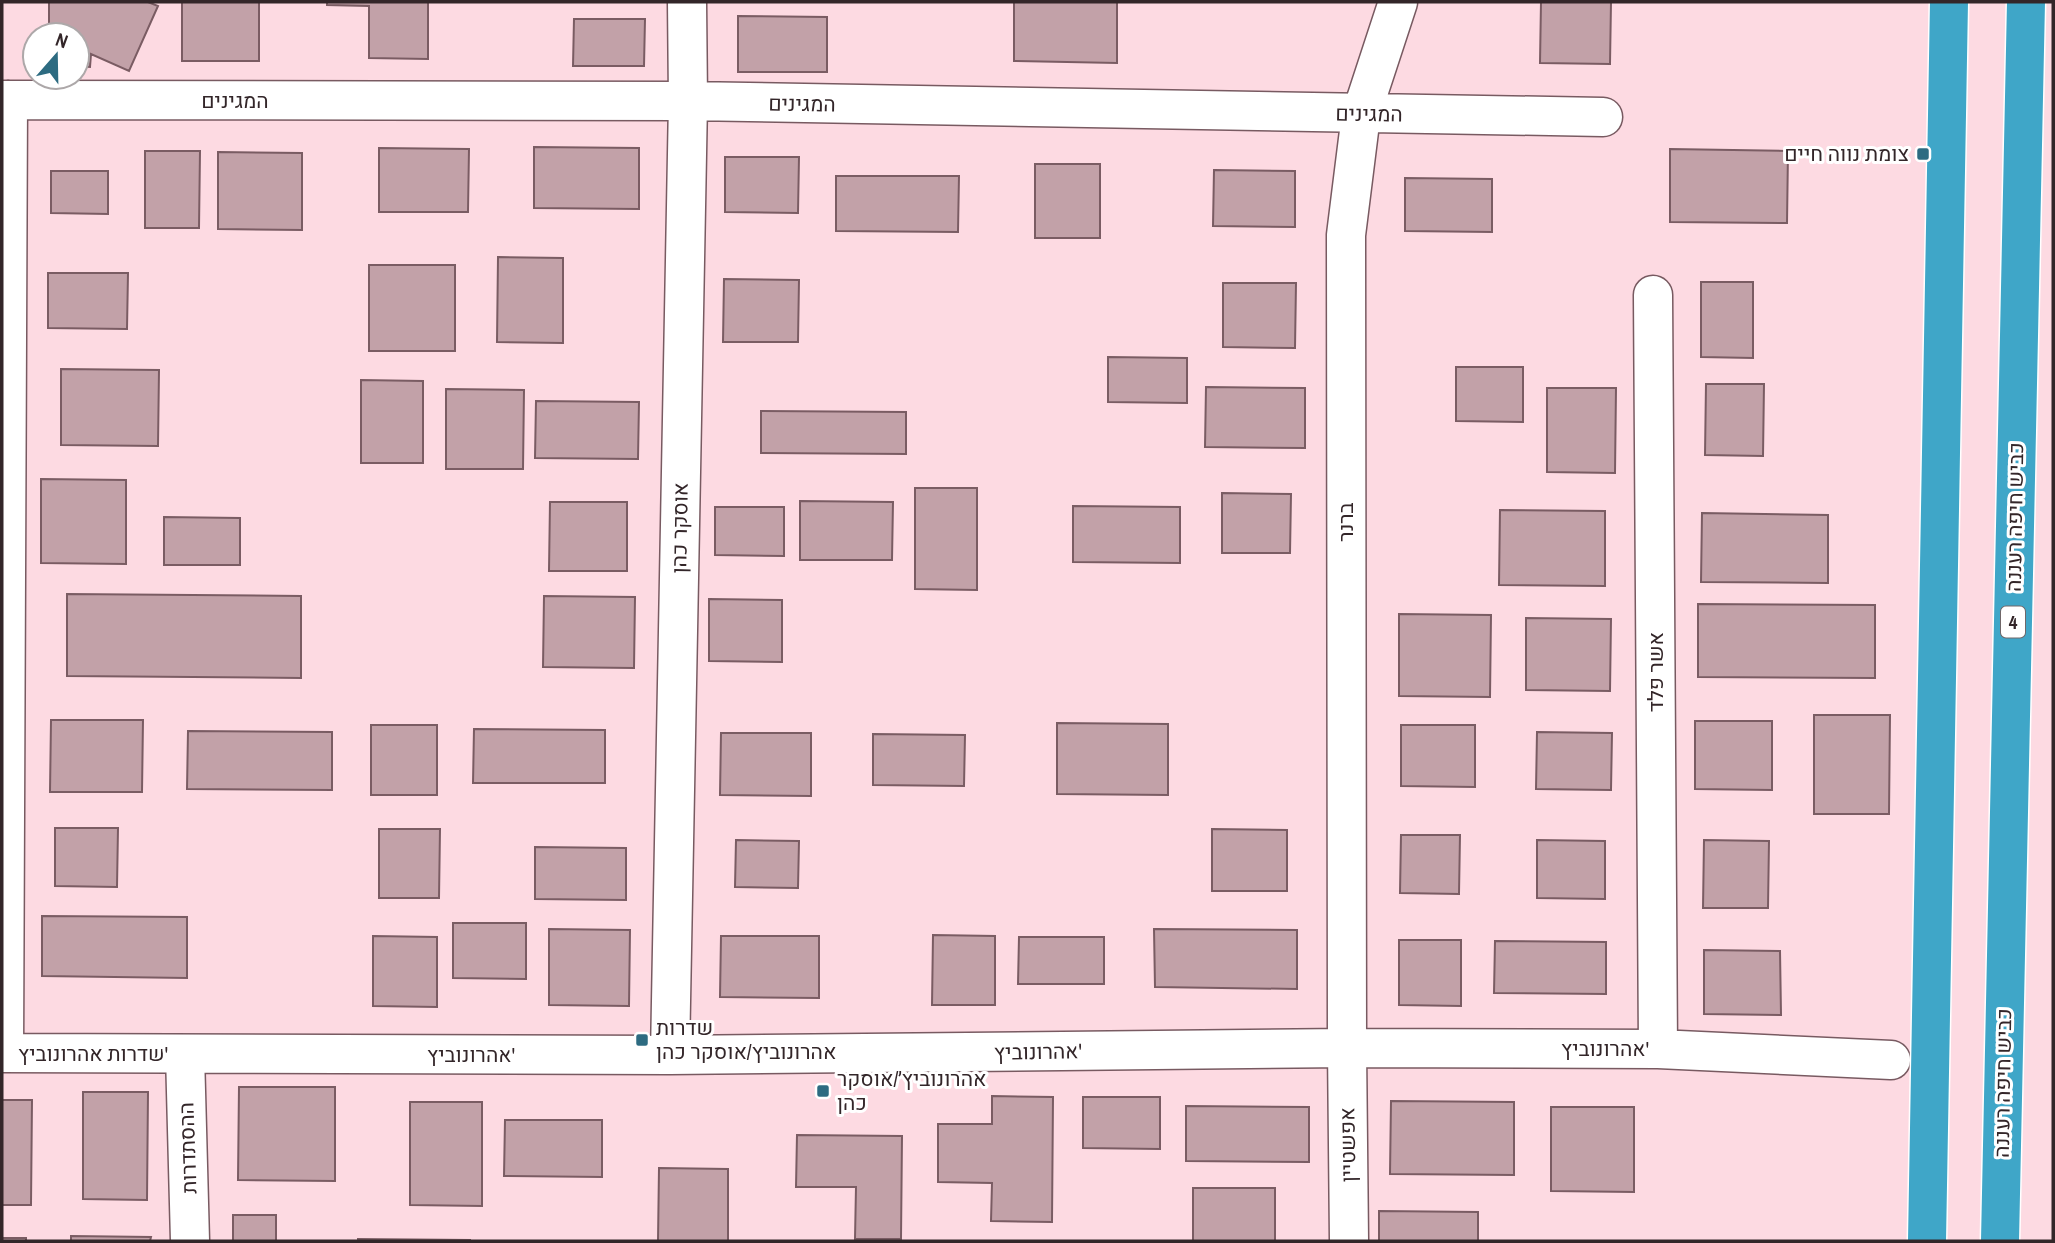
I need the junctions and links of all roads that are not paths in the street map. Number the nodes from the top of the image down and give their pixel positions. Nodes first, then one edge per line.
1 (687, 2) edge
2 (1398, 2) edge
3 (1949, 2) edge
4 (2026, 2) edge
5 (5, 100) edge
6 (688, 102) junction
7 (1361, 114) junction
8 (1603, 117) dead end
9 (1653, 295) dead end
10 (1347, 1048) junction
11 (1658, 1049) junction
12 (3, 1053) edge
13 (185, 1054) junction
14 (670, 1055) junction
15 (1891, 1060) dead end
16 (190, 1241) edge
17 (1349, 1241) edge
18 (1927, 1241) edge
19 (2000, 1241) edge

1 - 6 street, אוסקר כהן
2 - 7 street, ברנר
3 - 18 highway
4 - 19 highway, כביש חיפה רעננה / 4
5 - 6 street, המגינים
5 - 12 street
6 - 7 street, המגינים
6 - 14 street, אוסקר כהן
7 - 8 street, המגינים
7 - 10 street, ברנר
9 - 11 street, אשר פלד
10 - 11 street, אהרונוביץ'
10 - 14 street, אהרונוביץ'
10 - 17 street, אפשטיין
11 - 15 street, אהרונוביץ'
12 - 13 street, שדרות אהרונוביץ'
13 - 14 street, אהרונוביץ'
13 - 16 street, ההסתדרות

